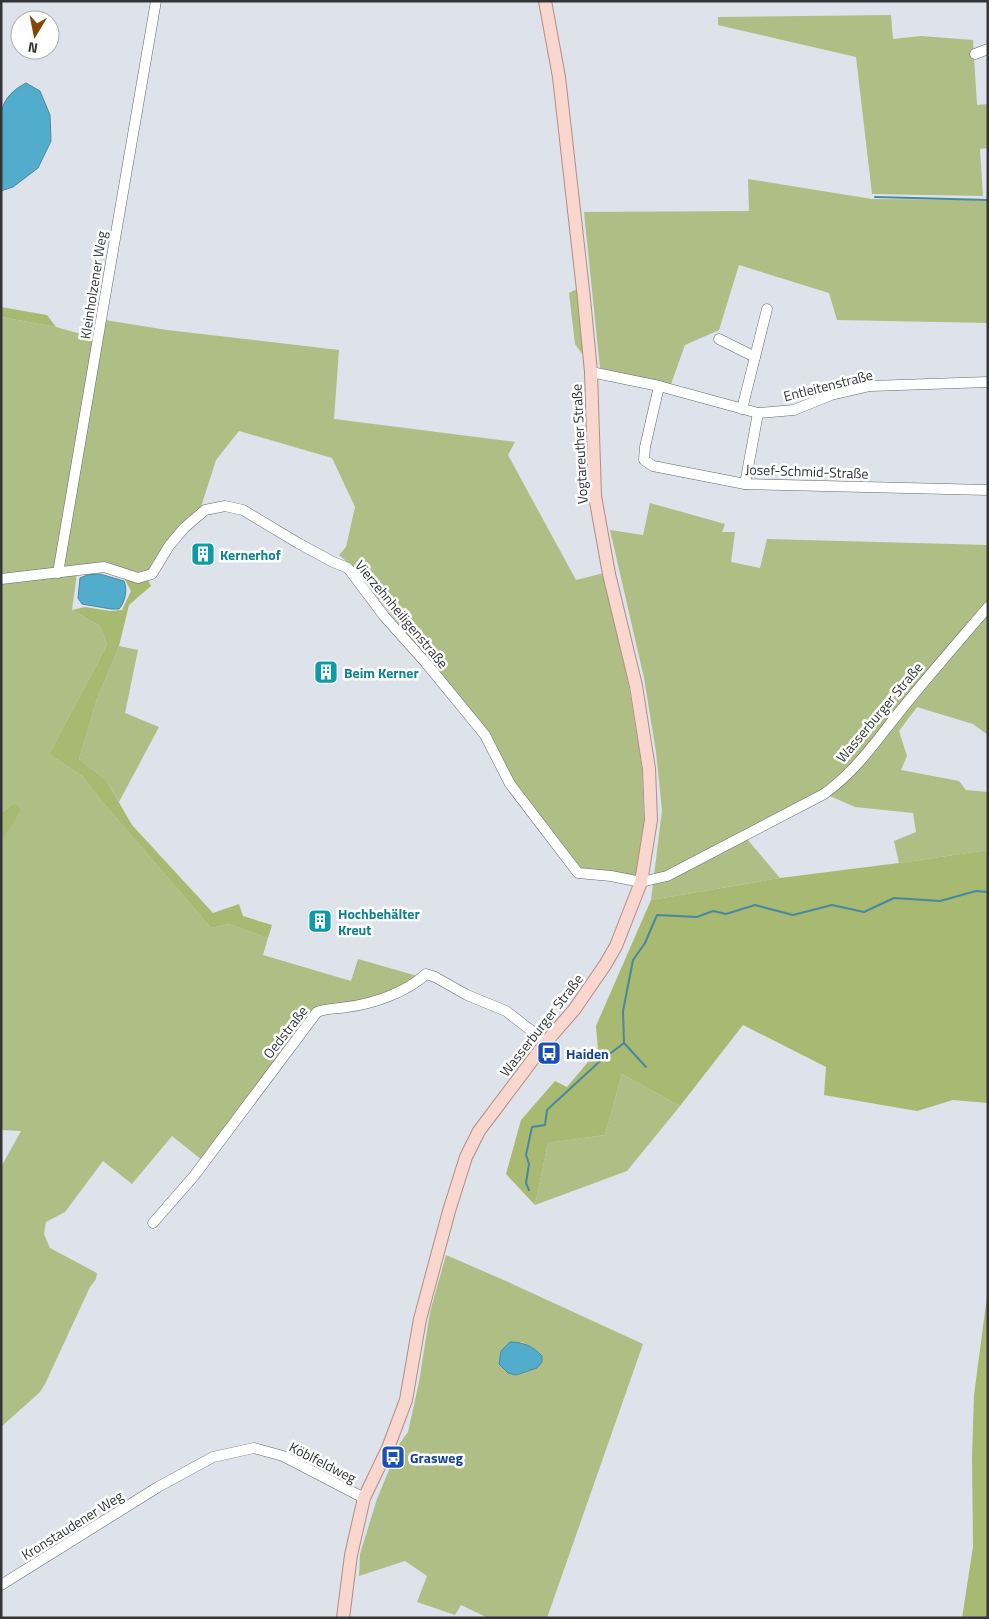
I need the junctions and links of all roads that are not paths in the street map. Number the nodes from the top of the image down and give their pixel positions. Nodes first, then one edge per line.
1 (156, 1) edge
2 (545, 1) edge
3 (988, 49) edge
4 (975, 54) dead end
5 (767, 309) dead end
6 (719, 338) dead end
7 (755, 357) junction
8 (591, 372) junction
9 (988, 382) edge
10 (659, 386) junction
11 (742, 409) junction
12 (758, 413) junction
13 (745, 484) junction
14 (988, 490) edge
15 (58, 573) junction
16 (1, 579) edge
17 (988, 607) edge
18 (641, 882) junction
19 (546, 1042) junction
20 (153, 1223) dead end
21 (158, 1487) joint
22 (364, 1498) junction
23 (1, 1585) edge
24 (343, 1618) edge

1 - 15 street, Kleinholzener Weg
2 - 8 main road, Vogtareuther Straße
3 - 4 street
5 - 7 street
6 - 7 street
7 - 11 street
8 - 10 street, Entleitenstraße
8 - 18 main road, Vogtareuther Straße
9 - 12 street, Entleitenstraße
10 - 11 street, Entleitenstraße
10 - 13 street, Josef-Schmid-Straße
11 - 12 street, Entleitenstraße
12 - 13 street
13 - 14 street, Josef-Schmid-Straße
15 - 16 street, Vierzehnheiligenstraße
15 - 18 street, Vierzehnheiligenstraße
17 - 18 street, Wasserburger Straße
18 - 19 main road, Wasserburger Straße
19 - 20 street, Oedstraße
19 - 22 main road, Wasserburger Straße
21 - 22 street, Köblfeldweg
21 - 23 street, Kronstaudener Weg
22 - 24 main road, Wasserburger Straße

